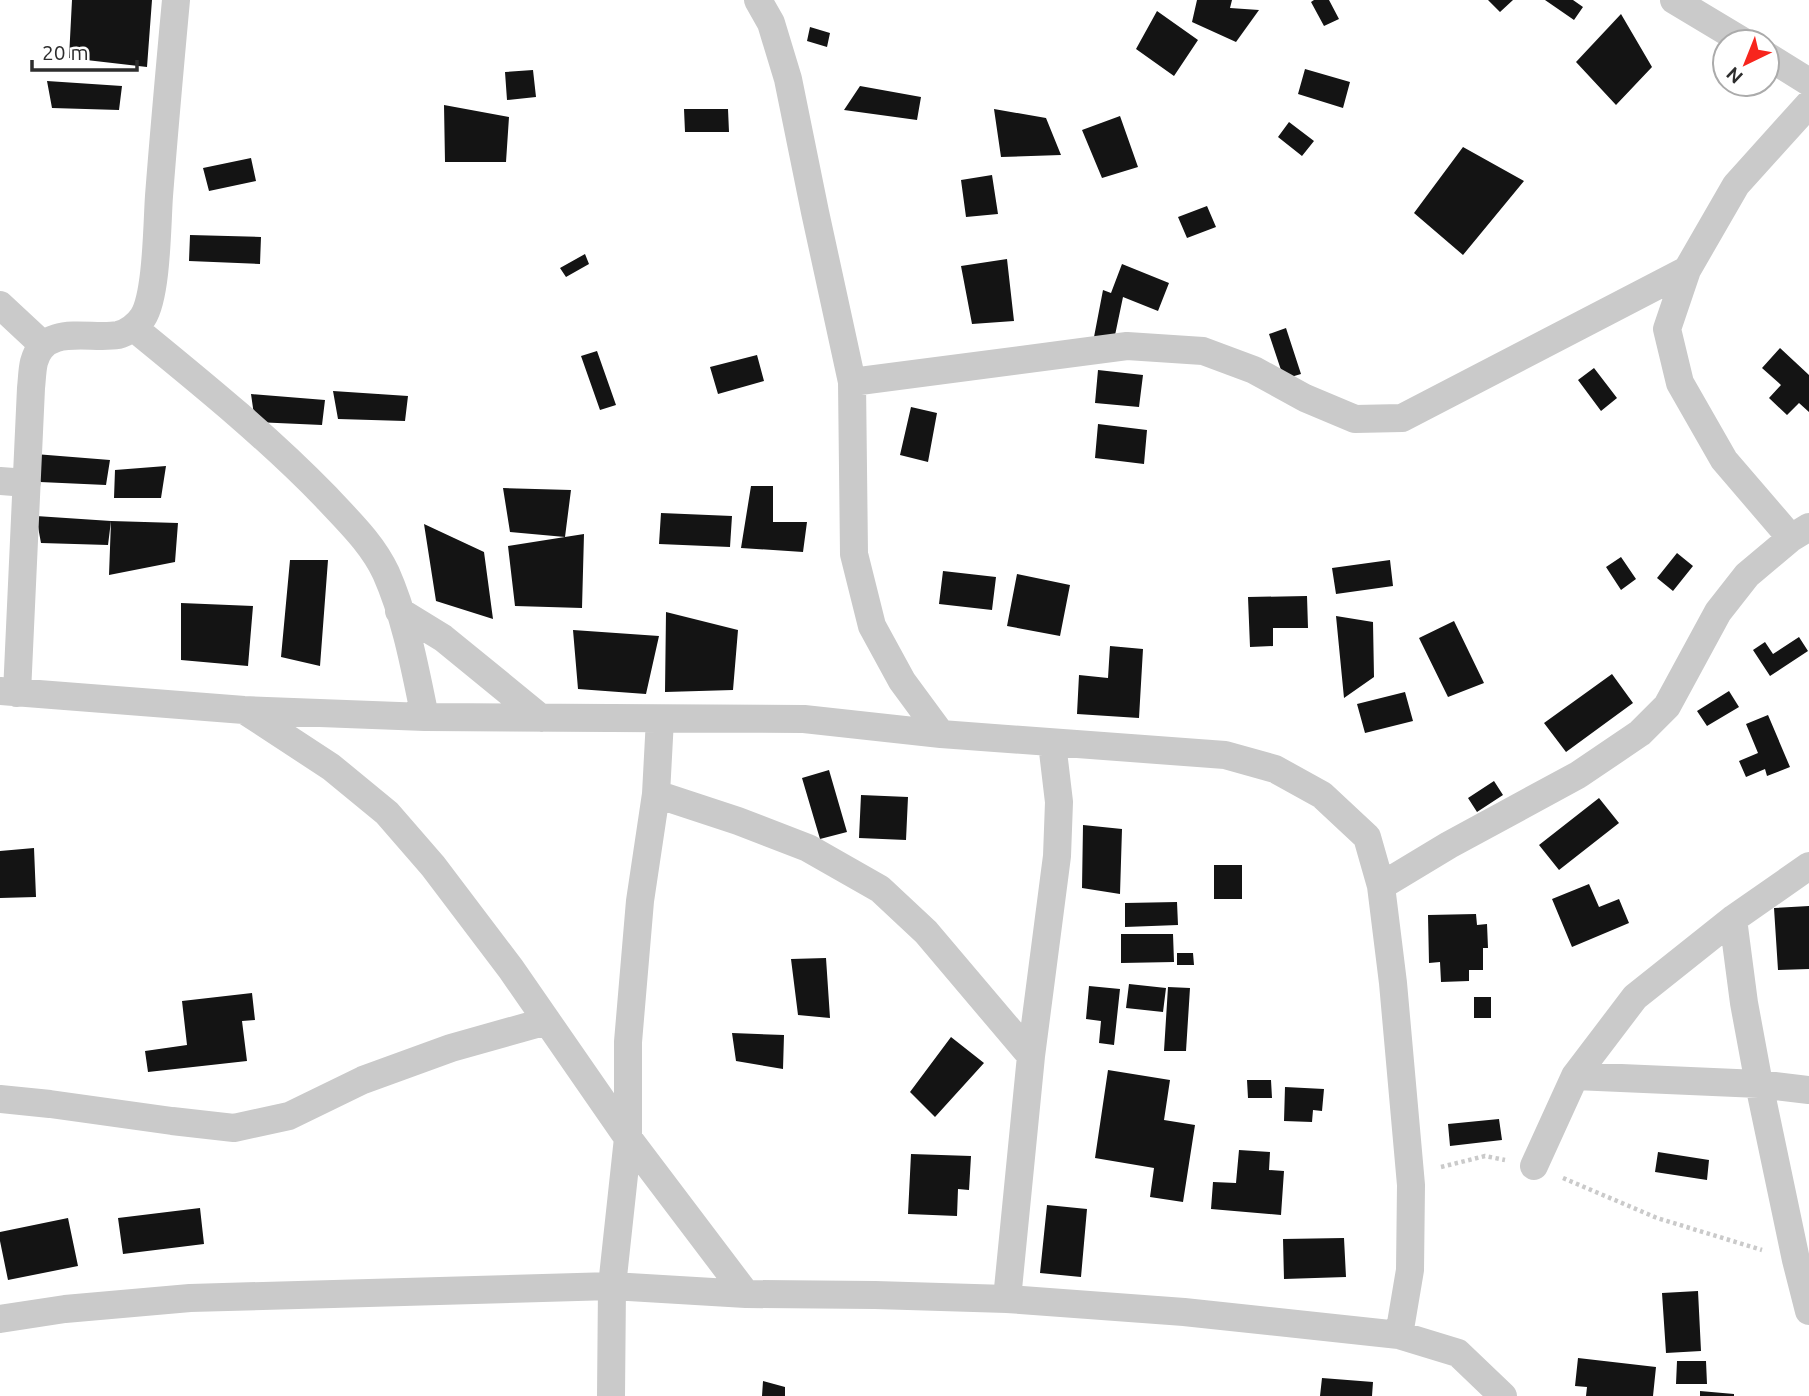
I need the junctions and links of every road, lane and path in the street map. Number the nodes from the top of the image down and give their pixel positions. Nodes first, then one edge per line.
1 (176, 0) edge
2 (758, 0) edge
3 (1674, 0) edge
4 (1721, 28) edge
5 (1781, 65) edge
6 (1809, 82) edge
7 (1809, 104) edge
8 (1687, 270) junction
9 (0, 305) edge
10 (134, 328) junction
11 (43, 345) junction
12 (852, 382) junction
13 (13, 482) edge
14 (1800, 533) edge
15 (399, 611) junction
16 (9, 692) edge
17 (244, 710) junction
18 (425, 717) junction
19 (541, 718) junction
20 (660, 719) junction
21 (941, 734) junction
22 (1052, 743) junction
23 (656, 794) junction
24 (1809, 866) edge
25 (1381, 886) junction
26 (1732, 919) junction
27 (547, 1021) junction
28 (1031, 1056) junction
29 (1575, 1076) junction
30 (1759, 1084) junction
31 (1809, 1090) edge
32 (0, 1099) edge
33 (628, 1138) junction
34 (1534, 1166) junction
35 (1411, 1185) junction
36 (1797, 1260) junction
37 (612, 1286) junction
38 (746, 1294) junction
39 (1007, 1299) junction
40 (1809, 1311) edge
41 (0, 1319) edge
42 (1399, 1335) junction
43 (611, 1396) edge
44 (1503, 1396) edge

1 - 10 street
2 - 12 street
3 - 4 street
5 - 6 street
7 - 8 street
8 - 12 street
8 - 14 street
9 - 11 street
10 - 11 street
10 - 15 street
11 - 13 street
12 - 21 street
13 - 16 street
14 - 25 street
15 - 18 street
15 - 19 street
16 - 17 street
17 - 18 street
17 - 27 street
18 - 19 street
19 - 20 street
20 - 21 street
20 - 23 street
21 - 22 street
22 - 25 street
22 - 28 street
23 - 28 street
23 - 33 street
24 - 26 street
25 - 35 street
26 - 29 street
26 - 30 street
27 - 32 street
27 - 33 street
28 - 39 street
29 - 30 street
29 - 34 street
30 - 31 street
30 - 36 street
33 - 37 street
33 - 38 street
34 - 35 path
34 - 36 path
35 - 42 street
36 - 40 street
37 - 38 street
37 - 41 street
37 - 43 street
38 - 39 street
39 - 42 street
42 - 44 street

